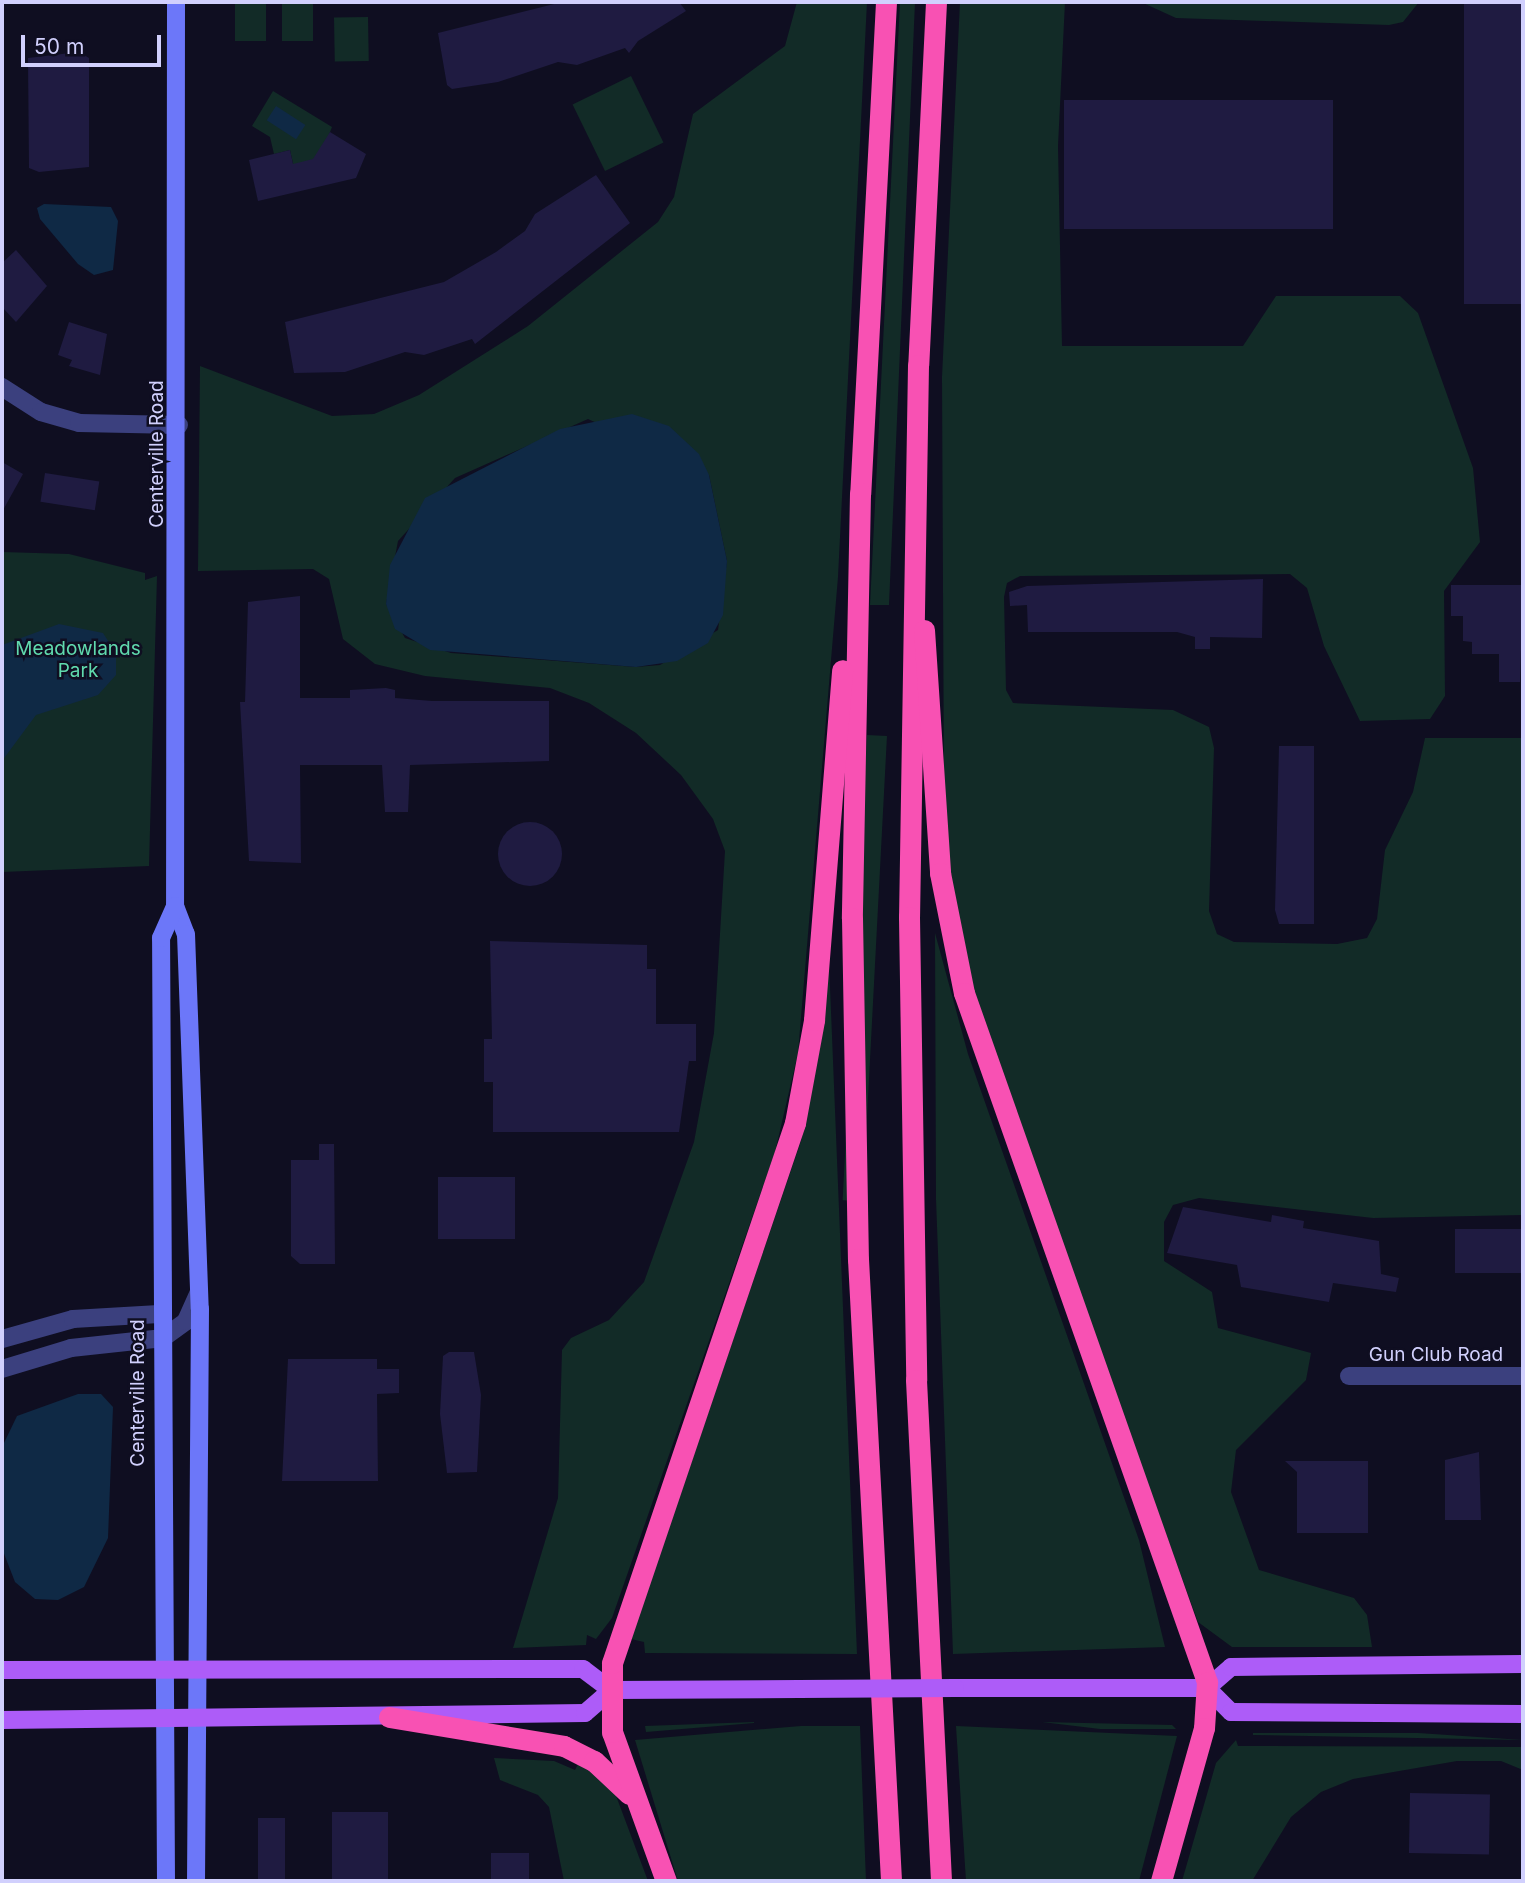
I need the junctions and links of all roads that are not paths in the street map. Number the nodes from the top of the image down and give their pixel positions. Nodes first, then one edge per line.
1 (176, 2) edge
2 (886, 2) edge
3 (936, 2) edge
4 (2, 387) edge
5 (179, 425) junction
6 (860, 494) junction
7 (914, 495) junction
8 (175, 906) junction
9 (199, 1287) junction
10 (159, 1314) junction
11 (2, 1339) edge
12 (159, 1339) junction
13 (2, 1369) edge
14 (1349, 1376) dead end
15 (1523, 1376) edge
16 (1523, 1664) edge
17 (2, 1670) edge
18 (163, 1671) junction
19 (199, 1671) junction
20 (1207, 1688) junction
21 (611, 1690) junction
22 (1523, 1714) edge
23 (389, 1717) junction
24 (2, 1720) edge
25 (164, 1720) junction
26 (197, 1720) junction
27 (637, 1803) junction
28 (166, 1881) edge
29 (196, 1881) edge
30 (666, 1881) edge
31 (891, 1881) edge
32 (941, 1881) edge
33 (1161, 1881) edge

1 - 5 main road, Centerville Road
2 - 6 highway
3 - 7 highway
4 - 5 street
5 - 8 main road, Centerville Road
6 - 21 highway
6 - 31 highway
7 - 20 highway
7 - 32 highway
8 - 9 main road, Centerville Road
8 - 10 main road, Centerville Road
9 - 12 street
9 - 19 main road, Centerville Road
10 - 11 street
10 - 12 main road, Centerville Road
12 - 13 street
12 - 18 main road, Centerville Road
14 - 15 street, Gun Club Road
16 - 20 main road
17 - 18 main road
18 - 19 main road
18 - 25 main road, Centerville Road
19 - 21 main road
19 - 26 main road, Centerville Road
20 - 21 main road, bridge
20 - 22 main road
20 - 33 highway
21 - 23 main road
21 - 27 highway
23 - 26 main road
23 - 27 highway
24 - 25 main road
25 - 26 main road
25 - 28 main road, Centerville Road
26 - 29 main road, Centerville Road
27 - 30 highway

